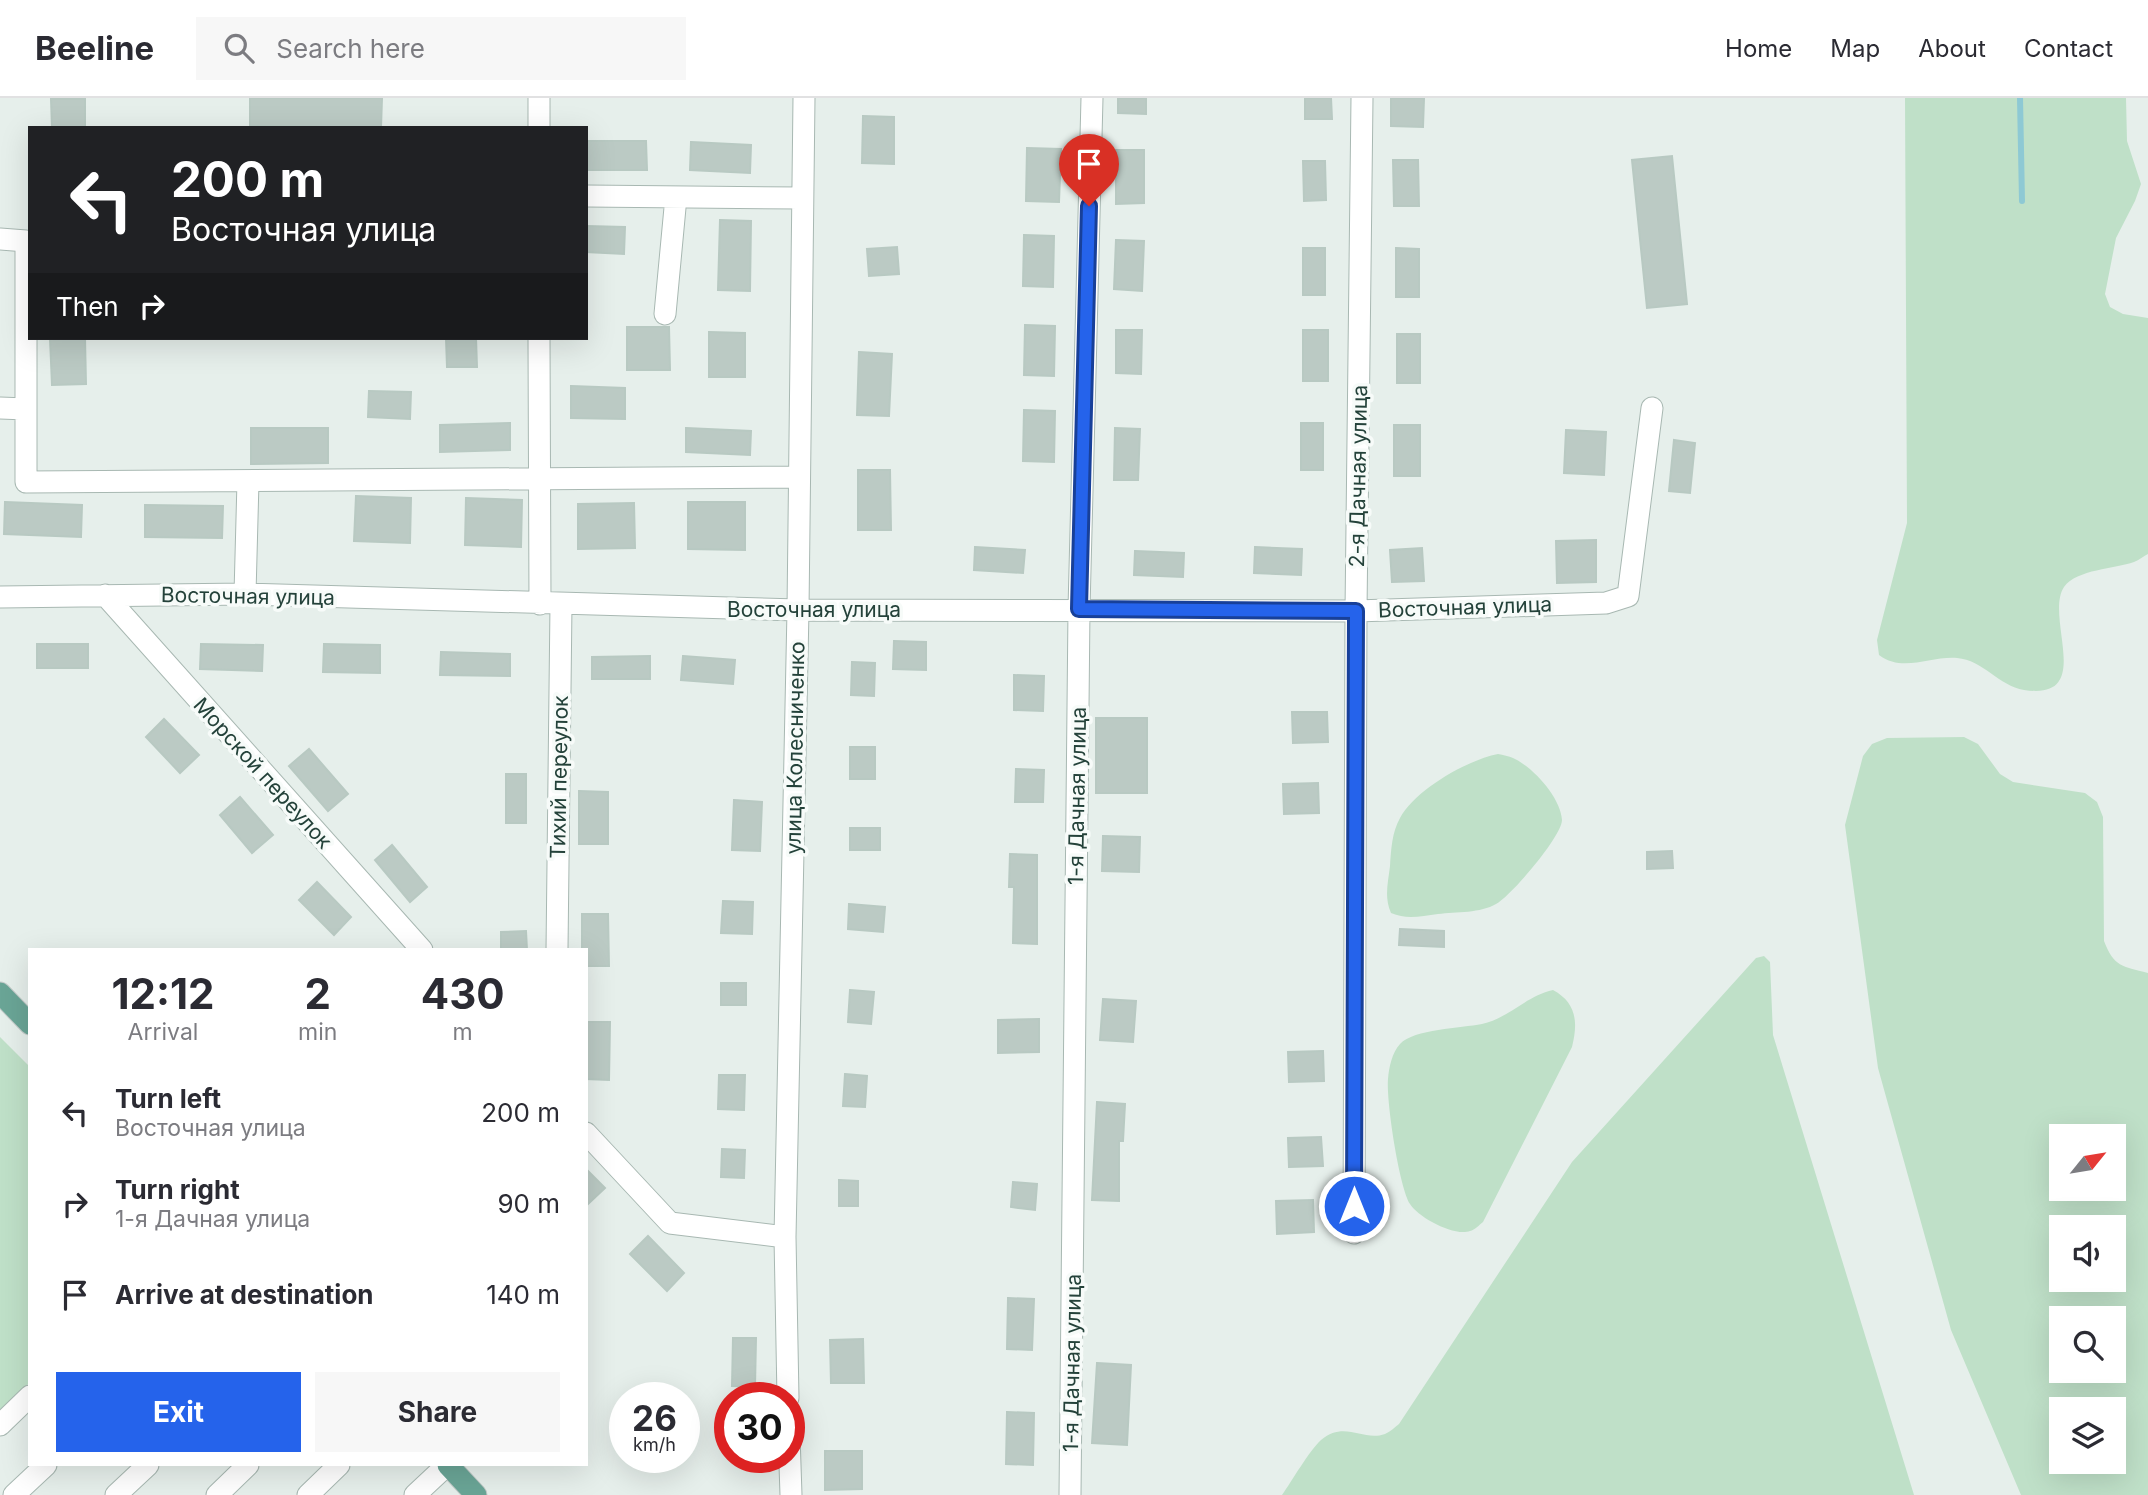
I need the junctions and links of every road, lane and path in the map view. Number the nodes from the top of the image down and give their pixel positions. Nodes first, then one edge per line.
1 (540, 98) edge
2 (804, 98) edge
3 (1091, 98) edge
4 (1362, 98) edge
5 (540, 126) edge
6 (588, 196) edge
7 (677, 197) junction
8 (801, 198) junction
9 (0, 239) edge
10 (664, 314) dead end
11 (539, 340) edge
12 (0, 408) edge
13 (1652, 408) dead end
14 (26, 409) junction
15 (798, 477) junction
16 (539, 479) junction
17 (248, 481) junction
18 (245, 594) junction
19 (105, 595) junction
20 (0, 597) edge
21 (551, 604) junction
22 (1079, 609) junction
23 (798, 610) junction
24 (1356, 611) junction
25 (420, 948) edge
26 (557, 948) edge
27 (0, 993) edge
28 (28, 1022) edge
29 (588, 1135) edge
30 (1354, 1233) dead end
31 (785, 1237) junction
32 (788, 1382) edge
33 (28, 1398) edge
34 (0, 1425) edge
35 (45, 1466) edge
36 (147, 1466) edge
37 (247, 1466) edge
38 (339, 1466) edge
39 (447, 1466) edge
40 (449, 1466) edge
41 (790, 1473) edge
42 (14, 1495) edge
43 (116, 1495) edge
44 (217, 1495) edge
45 (308, 1495) edge
46 (415, 1495) edge
47 (476, 1495) edge
48 (791, 1495) edge
49 (1070, 1495) edge

1 - 5 street
2 - 8 street, улица Колесниченко
3 - 22 street, 1-я Дачная улица
4 - 24 street, 2-я Дачная улица
6 - 7 street
7 - 8 street
7 - 10 street
8 - 15 street, улица Колесниченко
9 - 14 street
11 - 16 street, Тихий переулок
12 - 14 street
13 - 24 street, Восточная улица
14 - 17 street
15 - 16 street
15 - 23 street, улица Колесниченко
16 - 17 street
16 - 21 street, Тихий переулок
17 - 18 street
18 - 19 street, Восточная улица
18 - 21 street, Восточная улица
19 - 20 street, Восточная улица
19 - 25 street, Морской переулок
21 - 23 street, Восточная улица
21 - 26 street, Тихий переулок
22 - 23 street, Восточная улица
22 - 24 street, Восточная улица
22 - 49 street, 1-я Дачная улица
23 - 31 street, улица Колесниченко
24 - 30 street, 2-я Дачная улица
27 - 28 main road
29 - 31 street
31 - 32 street, улица Колесниченко
33 - 34 street
35 - 42 street
36 - 43 street
37 - 44 street
38 - 45 street
39 - 46 street
40 - 47 main road
41 - 48 street

